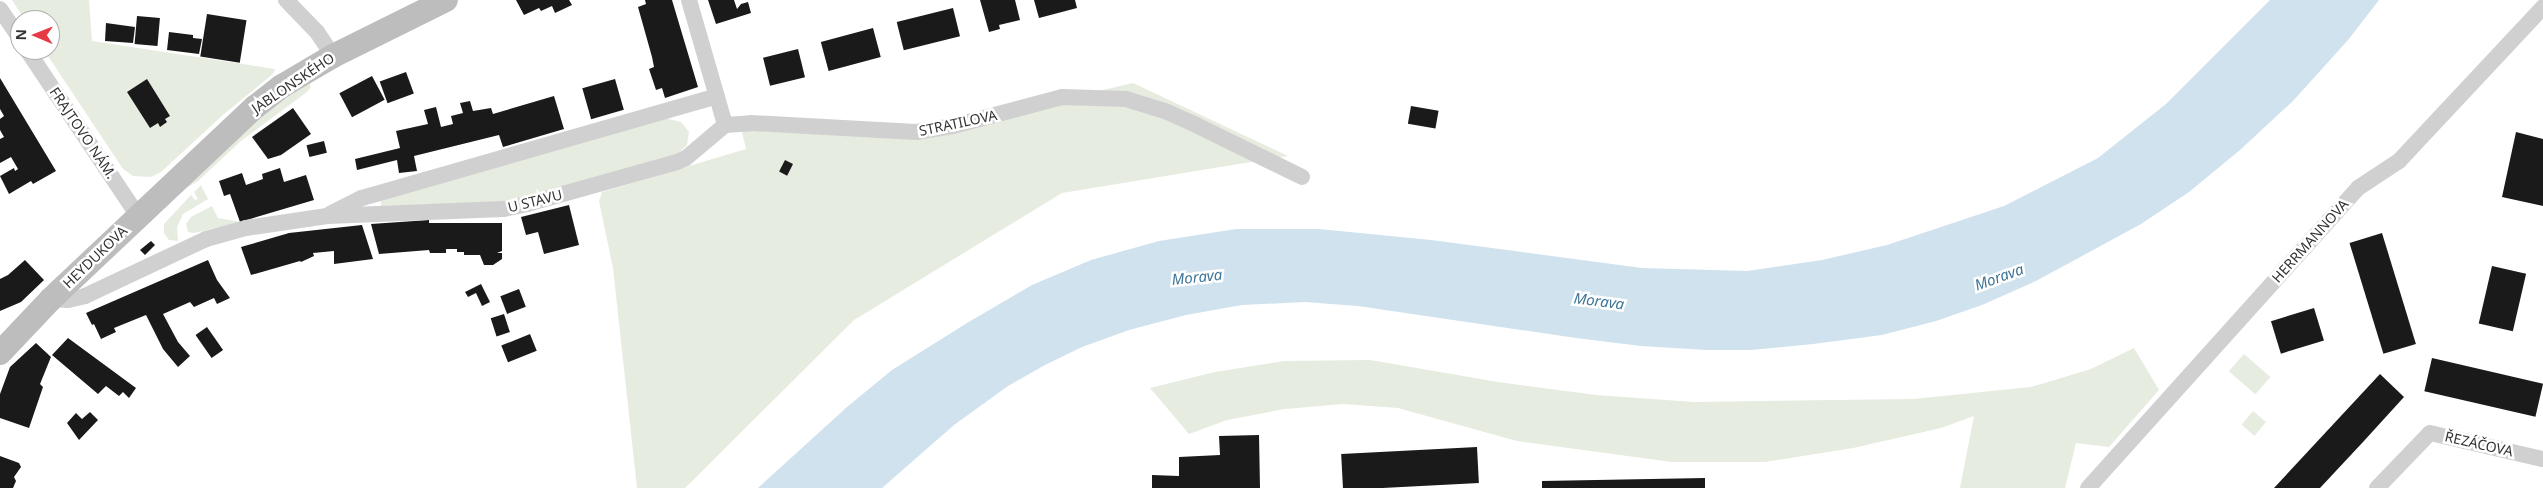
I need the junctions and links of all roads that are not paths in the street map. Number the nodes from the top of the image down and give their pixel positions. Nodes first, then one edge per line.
1 (286, 0) edge
2 (446, 0) edge
3 (689, 0) edge
4 (2543, 7) edge
5 (0, 9) edge
6 (10, 24) edge
7 (333, 56) junction
8 (34, 60) edge
9 (717, 96) junction
10 (725, 125) junction
11 (1302, 177) dead end
12 (138, 216) junction
13 (327, 216) junction
14 (85, 296) joint
15 (51, 299) junction
16 (0, 353) edge
17 (2543, 459) edge
18 (2088, 488) edge
19 (2377, 488) edge

1 - 7 street
2 - 7 street, JABLONSKÉHO
3 - 9 street
4 - 18 street, HERRMANNOVA
5 - 6 street
7 - 12 street, JABLONSKÉHO
8 - 12 street, FRAJTOVO NÁM.
9 - 10 street
9 - 13 street, U STAVU
10 - 11 street, STRATILOVA
10 - 13 street, U STAVU
12 - 15 street, HEYDUKOVA
13 - 14 street, U STAVU
14 - 15 street, HEYDUKOVA
15 - 16 street, HEYDUKOVA
17 - 19 street, ŘEZÁČOVA

